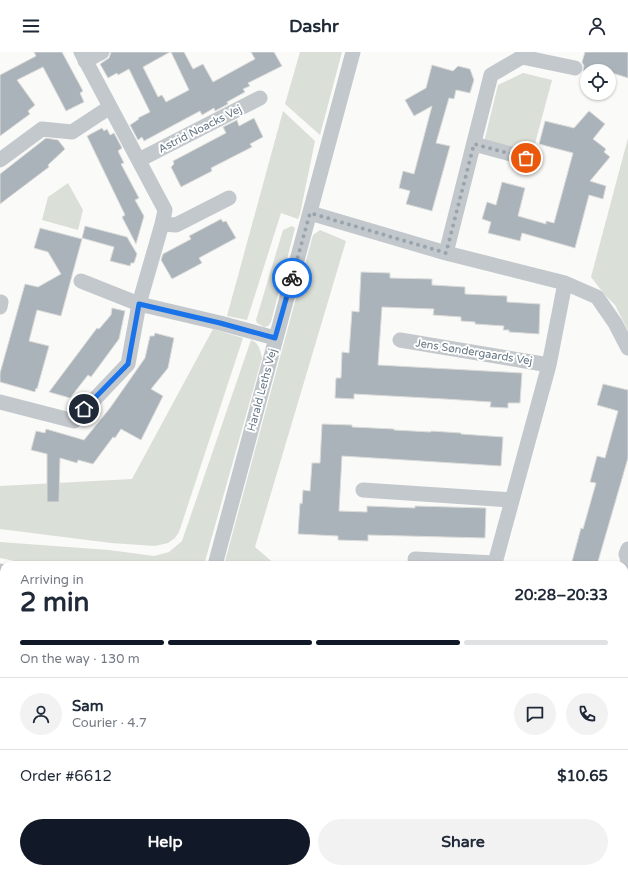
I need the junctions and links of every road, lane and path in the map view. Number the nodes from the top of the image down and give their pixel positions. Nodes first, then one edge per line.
1 (102, 52) edge
2 (353, 52) edge
3 (83, 56) edge
4 (575, 68) dead end
5 (260, 98) dead end
6 (110, 107) junction
7 (474, 144) junction
8 (526, 158) dead end
9 (0, 160) edge
10 (139, 160) junction
11 (230, 198) dead end
12 (310, 213) junction
13 (162, 224) junction
14 (446, 253) junction
15 (81, 281) dead end
16 (565, 283) junction
17 (139, 304) junction
18 (275, 338) junction
19 (400, 340) dead end
20 (628, 348) edge
21 (549, 364) junction
22 (0, 402) edge
23 (363, 490) dead end
24 (512, 500) junction
25 (628, 548) edge
26 (415, 559) dead end
27 (216, 561) edge
28 (455, 561) edge
29 (496, 561) edge
30 (628, 561) edge

1 - 3 street
2 - 12 street, Harald Leths Vej
3 - 6 street
4 - 7 street
5 - 10 street, Astrid Noacks Vej
6 - 9 street
6 - 10 street
7 - 8 street
7 - 14 street
10 - 13 street
11 - 13 street
12 - 14 street
12 - 18 street, Harald Leths Vej
13 - 17 street
14 - 16 street
15 - 17 street
16 - 20 street
16 - 21 street, Jens Søndergaards Vej
17 - 18 street
17 - 22 street
18 - 27 street, Harald Leths Vej
19 - 21 street, Jens Søndergaards Vej
21 - 24 street, Jens Søndergaards Vej
23 - 24 street
24 - 29 street, Jens Søndergaards Vej
25 - 30 street
26 - 28 street, Jens Søndergaards Vej

